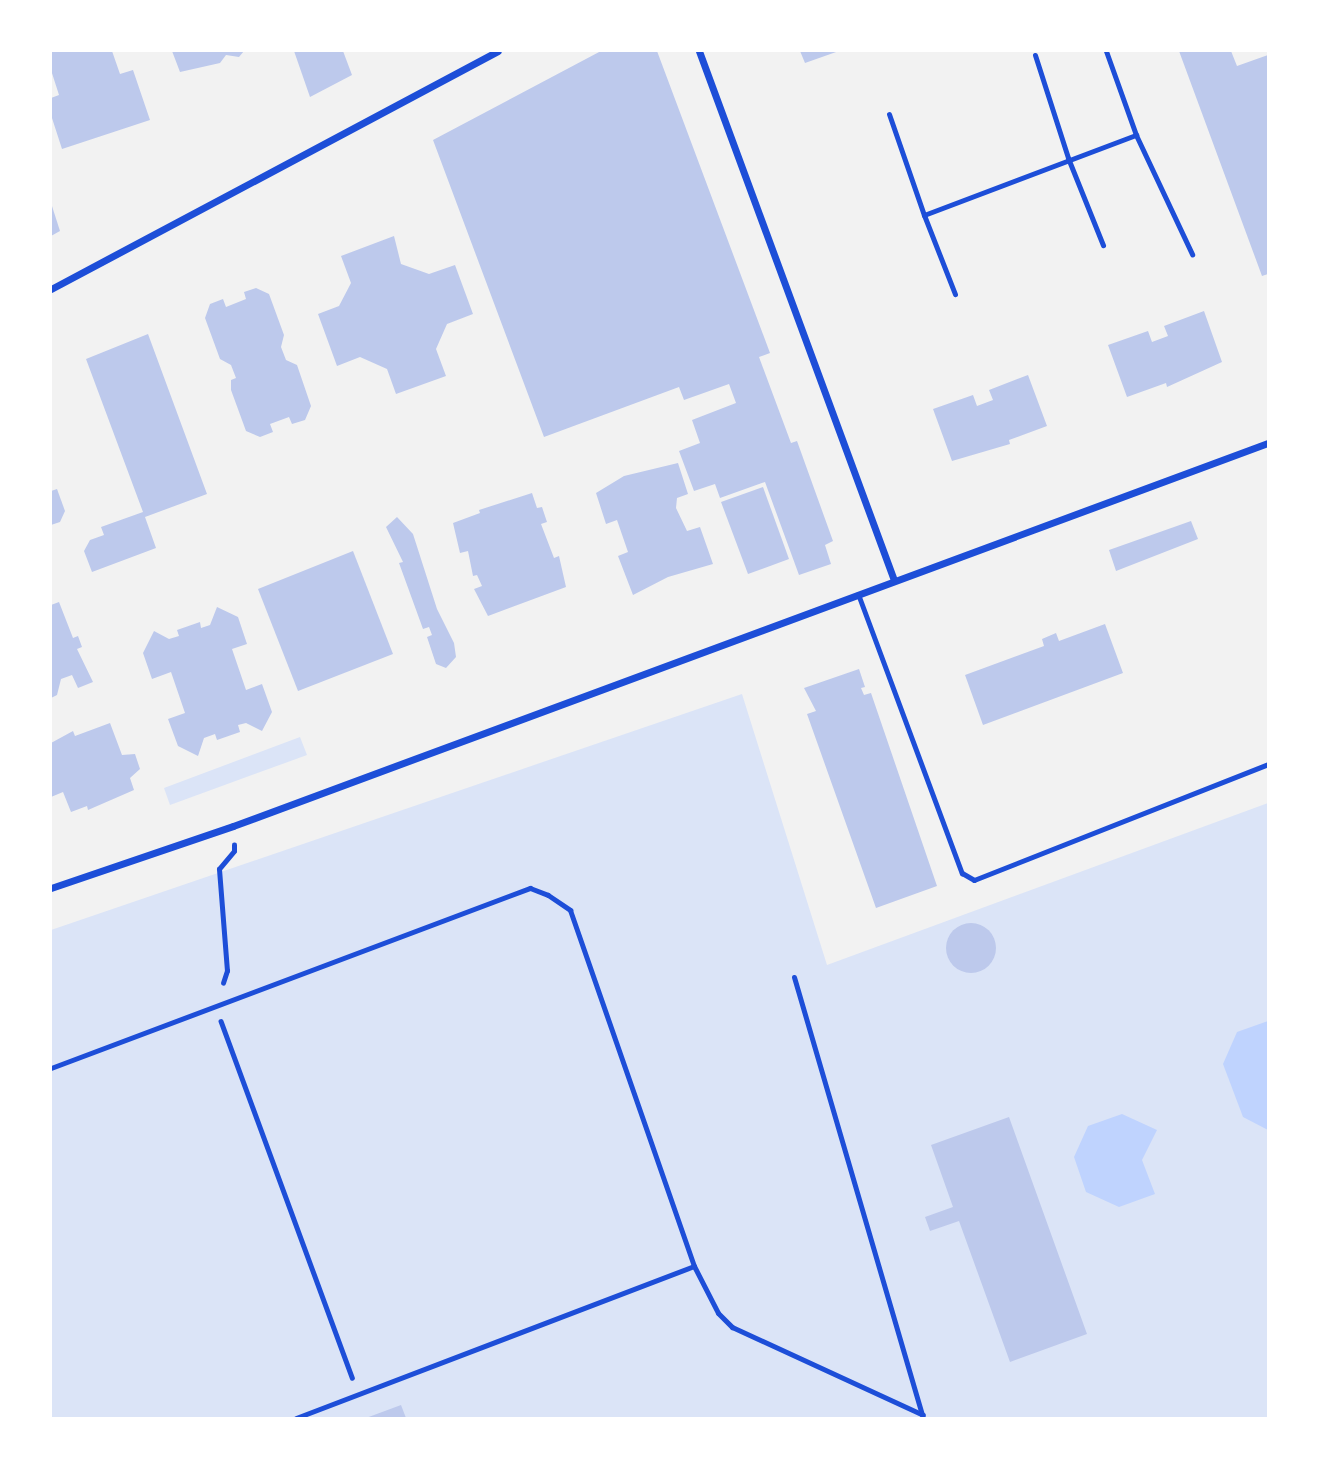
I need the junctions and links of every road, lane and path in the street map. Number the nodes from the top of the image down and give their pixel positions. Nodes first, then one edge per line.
1 (498, 51) edge
2 (699, 51) edge
3 (1107, 51) edge
4 (1035, 55) dead end
5 (889, 114) dead end
6 (1136, 135) junction
7 (1068, 158) junction
8 (924, 215) junction
9 (1103, 245) dead end
10 (1192, 254) dead end
11 (51, 289) edge
12 (955, 294) dead end
13 (1268, 443) edge
14 (894, 580) junction
15 (858, 594) junction
16 (1268, 764) edge
17 (233, 826) junction
18 (51, 888) edge
19 (794, 977) dead end
20 (216, 1007) junction
21 (51, 1068) edge
22 (694, 1266) junction
23 (357, 1395) junction
24 (923, 1417) edge
25 (296, 1418) edge

1 - 11 street
2 - 14 street
3 - 6 lane
4 - 7 lane
5 - 8 lane
6 - 7 lane
6 - 10 lane
7 - 8 lane
7 - 9 lane
8 - 12 lane
13 - 14 street
14 - 15 street
15 - 16 lane
15 - 17 street
17 - 18 street
17 - 20 path
19 - 24 lane
20 - 21 lane
20 - 22 lane
20 - 23 path
22 - 23 lane
22 - 24 lane
23 - 25 lane

